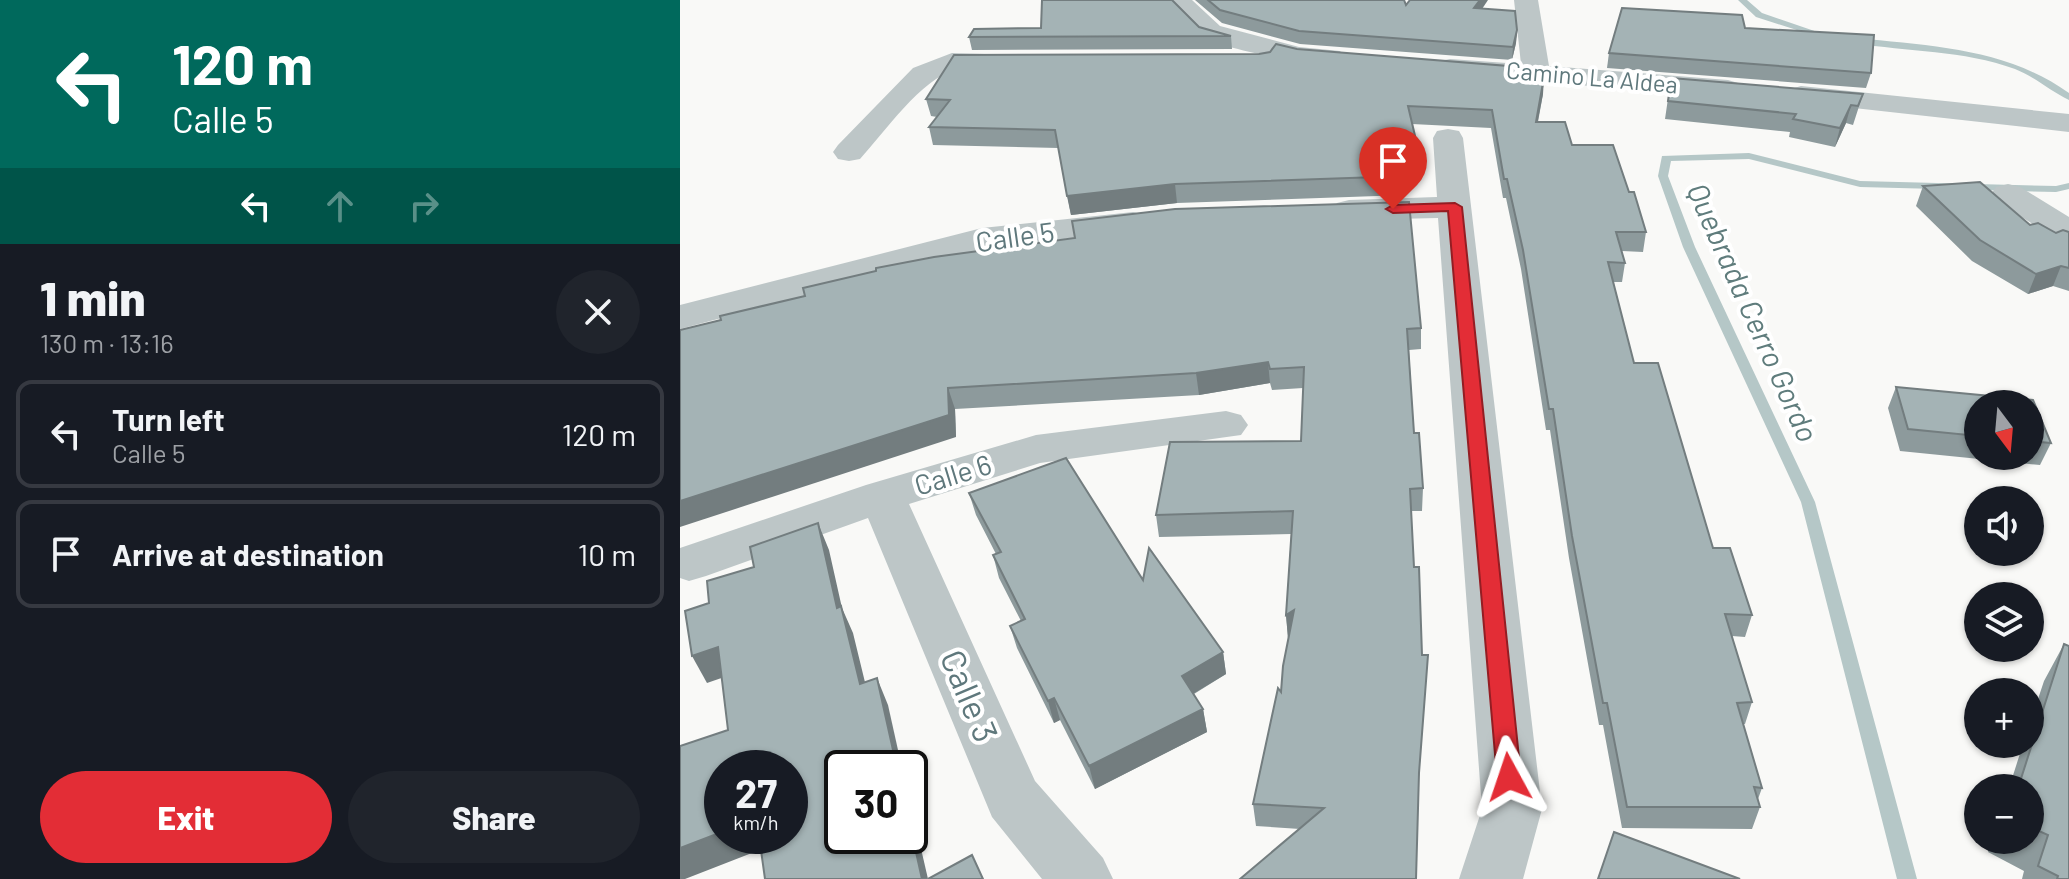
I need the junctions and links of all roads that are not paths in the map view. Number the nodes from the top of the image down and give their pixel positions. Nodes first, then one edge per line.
1 (1178, 0) edge
2 (1526, 0) edge
3 (1298, 55) junction
4 (1361, 60) edge
5 (1032, 61) edge
6 (1223, 61) edge
7 (1425, 65) edge
8 (1536, 74) junction
9 (2069, 123) edge
10 (1448, 138) dead end
11 (849, 152) dead end
12 (2008, 194) dead end
13 (1455, 207) junction
14 (1316, 212) edge
15 (1162, 218) edge
16 (2069, 232) edge
17 (680, 317) edge
18 (1226, 425) dead end
19 (882, 496) junction
20 (689, 563) dead end
21 (1081, 879) edge
22 (1491, 879) edge

1 - 3 street
2 - 8 street
3 - 4 street
3 - 6 street
5 - 11 street
7 - 8 street, Camino La Aldea
8 - 9 street, Camino La Aldea
10 - 13 street
12 - 16 street
13 - 14 street
13 - 22 street
15 - 17 street, Calle 5
18 - 19 street, Calle 6
19 - 20 street, Calle 6
19 - 21 street, Calle 3

